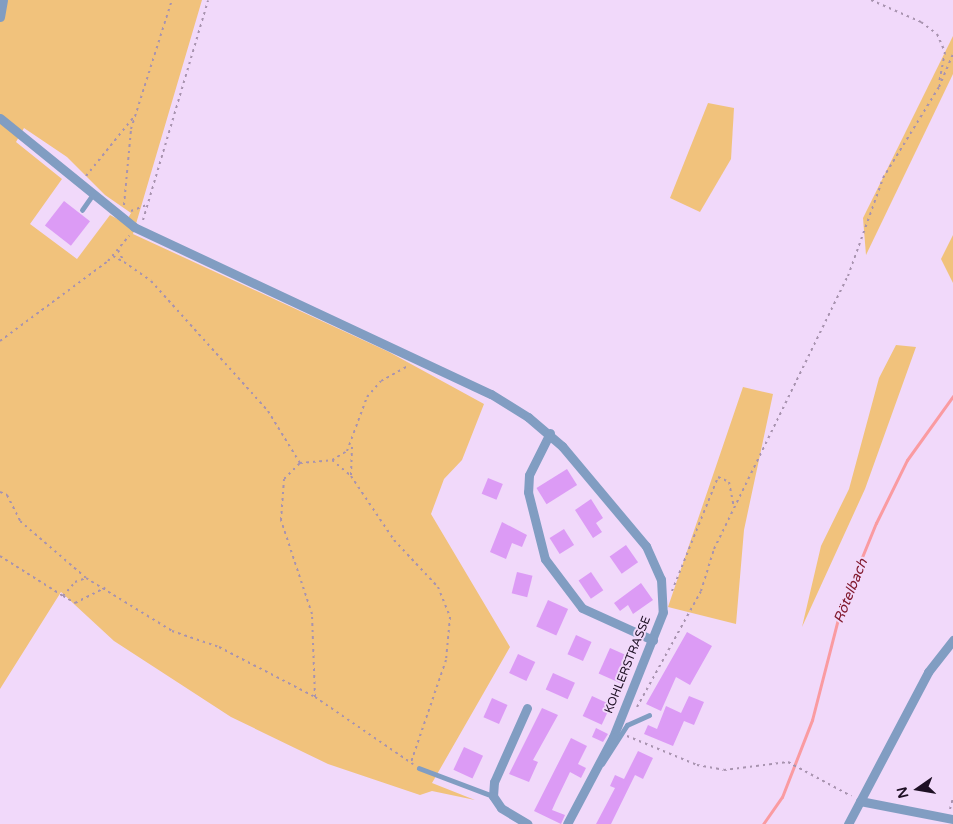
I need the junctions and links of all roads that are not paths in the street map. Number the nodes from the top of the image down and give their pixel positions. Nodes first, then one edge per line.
1 (3, 0) edge
2 (0, 17) edge
3 (0, 118) edge
4 (94, 193) junction
5 (82, 210) dead end
6 (550, 433) junction
7 (653, 640) junction
8 (953, 640) edge
9 (527, 708) dead end
10 (649, 715) dead end
11 (419, 768) road end
12 (597, 769) junction
13 (494, 796) junction
14 (861, 798) junction
15 (953, 819) edge
16 (528, 824) edge
17 (567, 824) edge
18 (848, 824) edge

1 - 2 street
3 - 4 street
4 - 5 lane
4 - 6 street, KOHLERSTRASSE
6 - 7 street, KOHLERSTRASSE
6 - 7 street
7 - 12 street, KOHLERSTRASSE
8 - 14 street
9 - 13 street
10 - 12 lane
11 - 13 lane
12 - 17 street, KOHLERSTRASSE
13 - 16 street
14 - 15 street
14 - 18 street

